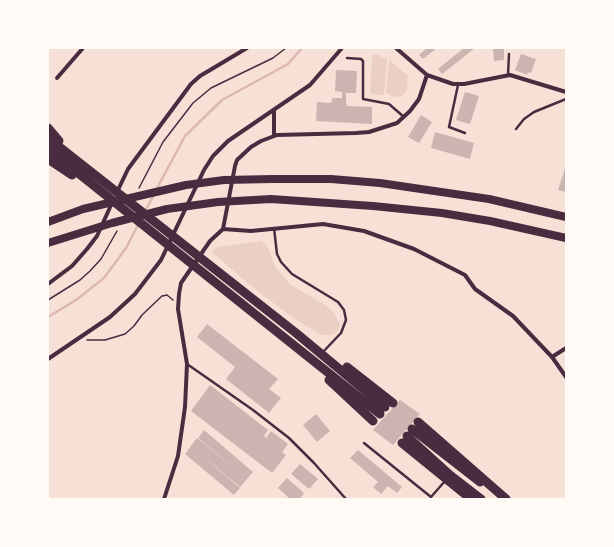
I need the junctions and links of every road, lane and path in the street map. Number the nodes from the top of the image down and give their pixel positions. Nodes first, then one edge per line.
1 (83, 48) edge
2 (247, 48) edge
3 (286, 48) edge
4 (342, 48) edge
5 (398, 48) edge
6 (509, 54) dead end
7 (347, 58) dead end
8 (427, 75) junction
9 (508, 75) junction
10 (57, 78) dead end
11 (458, 85) junction
12 (566, 92) edge
13 (566, 99) edge
14 (274, 110) junction
15 (405, 117) junction
16 (516, 129) dead end
17 (465, 132) dead end
18 (50, 135) edge
19 (274, 136) junction
20 (48, 149) edge
21 (48, 159) edge
22 (137, 191) dead end
23 (117, 204) junction
24 (566, 217) edge
25 (48, 222) edge
26 (120, 226) dead end
27 (274, 228) junction
28 (223, 229) junction
29 (566, 238) edge
30 (48, 243) edge
31 (48, 284) edge
32 (48, 300) edge
33 (178, 309) junction
34 (271, 327) junction
35 (81, 337) junction
36 (566, 348) edge
37 (324, 351) junction
38 (552, 357) junction
39 (48, 359) edge
40 (187, 364) junction
41 (566, 377) edge
42 (373, 421) dead end
43 (410, 432) junction
44 (364, 443) dead end
45 (448, 477) junction
46 (165, 498) edge
47 (346, 499) edge
48 (471, 499) edge
49 (481, 499) edge
50 (502, 499) edge
51 (506, 499) edge

1 - 10 street
2 - 31 street
3 - 22 path
4 - 14 street
5 - 8 street
6 - 9 lane
7 - 15 lane
8 - 11 street
8 - 15 street
9 - 11 street
9 - 12 street
11 - 17 lane
13 - 16 lane
14 - 19 street
14 - 35 street
15 - 19 street
18 - 37 highway
19 - 28 street
20 - 23 highway
21 - 23 highway
23 - 34 highway
24 - 25 highway
26 - 32 path
27 - 28 street
27 - 37 lane
27 - 38 street
28 - 33 street
29 - 30 highway
33 - 35 path
33 - 40 street
34 - 37 highway
34 - 42 highway
35 - 39 street
36 - 38 street
38 - 41 street
40 - 46 street
40 - 47 lane
43 - 45 highway
43 - 50 highway
43 - 51 highway
44 - 45 lane
45 - 48 highway
45 - 49 highway

